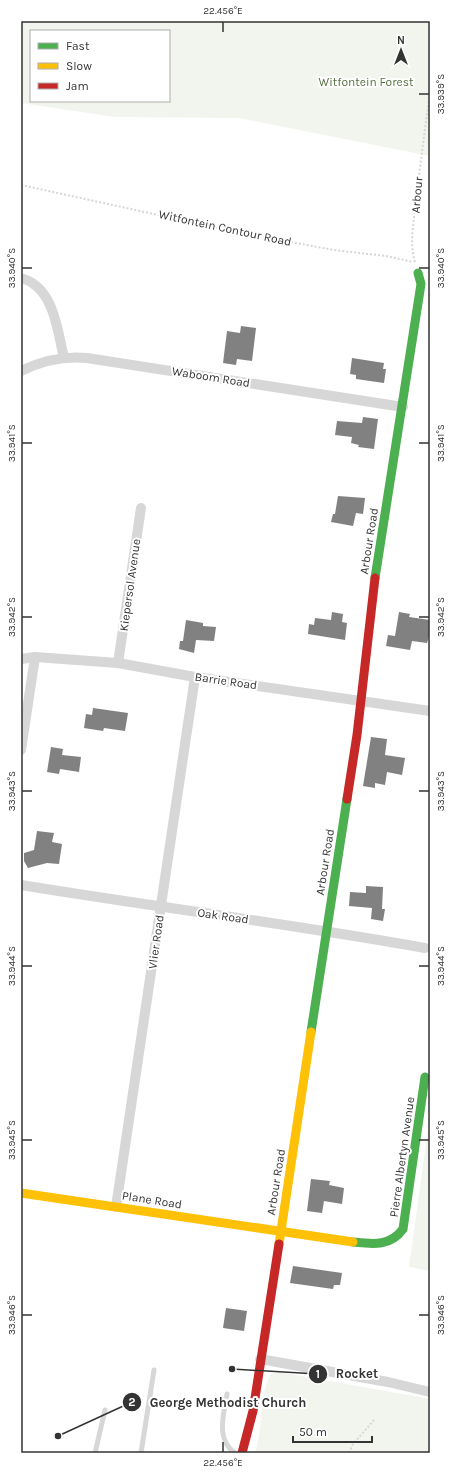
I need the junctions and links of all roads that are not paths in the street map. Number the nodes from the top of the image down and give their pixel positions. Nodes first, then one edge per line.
1 (418, 273) road end
2 (21, 278) edge
3 (64, 358) junction
4 (21, 371) edge
5 (403, 407) junction
6 (141, 508) dead end
7 (35, 658) junction
8 (21, 659) edge
9 (118, 663) junction
10 (195, 676) junction
11 (360, 701) junction
12 (430, 711) edge
13 (21, 750) edge
14 (21, 885) edge
15 (160, 908) junction
16 (327, 930) junction
17 (425, 948) dead end
18 (426, 1077) dead end
19 (21, 1193) edge
20 (116, 1207) junction
21 (280, 1232) junction
22 (260, 1359) junction
23 (154, 1370) dead end
24 (430, 1392) edge
25 (227, 1394) dead end
26 (105, 1410) dead end
27 (95, 1453) edge
28 (140, 1453) edge
29 (235, 1453) edge
30 (242, 1453) edge

1 - 5 street, Arbour Road
2 - 3 street
3 - 4 street, Waboom Road
3 - 5 street, Waboom Road
5 - 11 street, Arbour Road
6 - 9 street, Kiepersol Avenue
7 - 8 street, Barrie Road
7 - 9 street, Barrie Road
7 - 13 street
9 - 10 street, Barrie Road
10 - 11 street, Barrie Road
10 - 15 street, Vlier Road
11 - 12 street, Barrie Road
11 - 16 street, Arbour Road
14 - 15 street, Oak Road
15 - 16 street, Oak Road
15 - 20 street, Vlier Road
16 - 17 street, Oak Road
16 - 21 street, Arbour Road
18 - 21 street, Pierre Albertyn Avenue
19 - 20 street, Plane Road
20 - 21 street, Plane Road
21 - 22 street, Arbour Road
22 - 24 street
22 - 30 street, Arbour Road
23 - 28 lane
25 - 29 lane
26 - 27 lane

